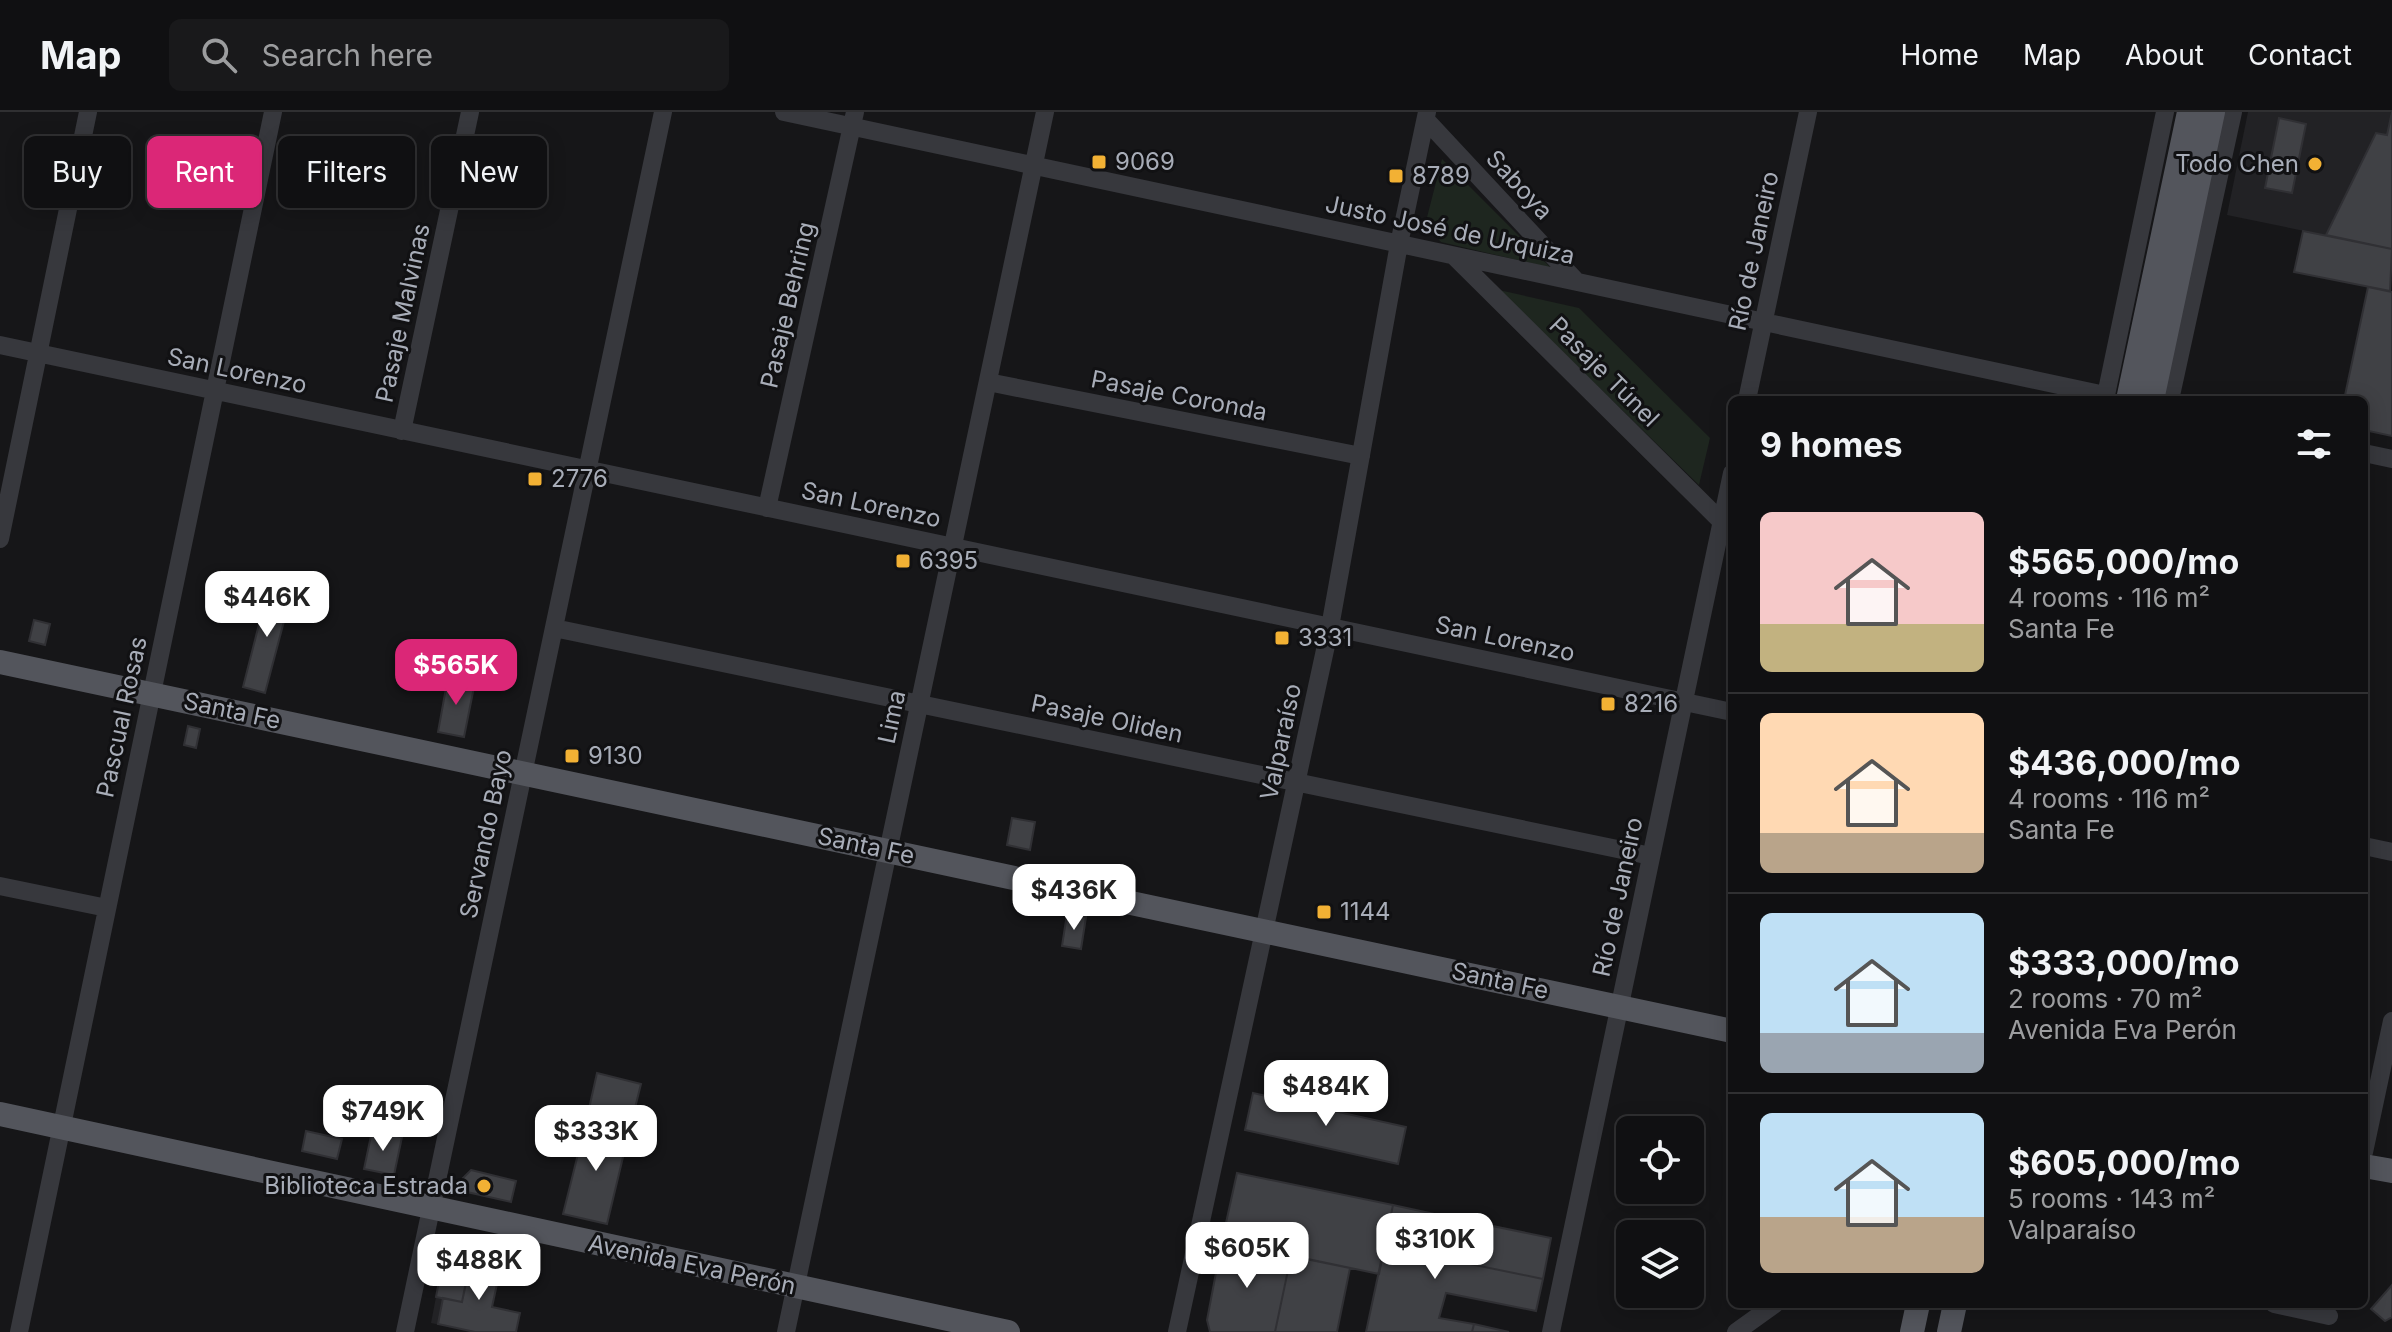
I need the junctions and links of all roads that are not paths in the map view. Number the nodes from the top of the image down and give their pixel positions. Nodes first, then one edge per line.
1 (88, 112) edge
2 (273, 112) edge
3 (470, 112) edge
4 (663, 112) edge
5 (784, 112) edge
6 (1045, 112) edge
7 (1808, 112) edge
8 (2165, 112) edge
9 (2189, 112) edge
10 (2213, 112) edge
11 (2233, 112) edge
12 (1426, 116) edge
13 (854, 119) edge
14 (1034, 165) junction
15 (1399, 244) junction
16 (1452, 255) junction
17 (1577, 282) junction
18 (1764, 322) junction
19 (0, 345) edge
20 (38, 353) junction
21 (988, 382) junction
22 (215, 390) junction
23 (1748, 396) edge
24 (2104, 396) edge
25 (2113, 396) edge
26 (2114, 396) edge
27 (2153, 396) edge
28 (2171, 396) edge
29 (402, 431) junction
30 (2368, 454) edge
31 (1361, 456) junction
32 (2392, 459) edge
33 (587, 470) junction
34 (1728, 493) edge
35 (767, 508) junction
36 (1722, 522) junction
37 (0, 539) edge
38 (953, 547) junction
39 (1330, 627) junction
40 (554, 628) junction
41 (0, 662) edge
42 (151, 694) junction
43 (1684, 702) junction
44 (919, 704) junction
45 (1728, 711) edge
46 (523, 773) junction
47 (1297, 783) junction
48 (2368, 847) edge
49 (888, 851) junction
50 (2392, 852) edge
51 (1651, 856) junction
52 (0, 886) edge
53 (107, 908) junction
54 (1265, 931) junction
55 (1619, 1007) junction
56 (2392, 1021) edge
57 (1728, 1030) edge
58 (0, 1114) edge
59 (61, 1128) junction
60 (2368, 1133) edge
61 (2368, 1167) edge
62 (2392, 1171) edge
63 (431, 1207) junction
64 (795, 1288) junction
65 (1769, 1308) edge
66 (1917, 1308) edge
67 (1954, 1308) edge
68 (2291, 1308) edge
69 (2328, 1317) edge
70 (19, 1332) edge
71 (405, 1332) edge
72 (786, 1332) edge
73 (1008, 1332) edge
74 (1177, 1332) edge
75 (1551, 1332) edge
76 (1736, 1332) edge
77 (1912, 1332) edge
78 (1949, 1332) edge

1 - 20 street
2 - 22 street, Pascual Rosas
3 - 29 street, Pasaje Malvinas
4 - 33 street, Servando Bayo
5 - 13 street, Justo José de Urquiza
6 - 14 street, Lima
7 - 18 street, Río de Janeiro
8 - 25 street
9 - 26 main road
10 - 27 main road
11 - 28 street
12 - 15 street, Valparaíso
12 - 17 street, Saboya
13 - 14 street, Justo José de Urquiza
13 - 35 street, Pasaje Behring
14 - 15 street, Justo José de Urquiza
14 - 21 street, Lima
15 - 16 street, Justo José de Urquiza
15 - 31 street, Valparaíso
16 - 17 street, Justo José de Urquiza
16 - 36 street, Pasaje Túnel
17 - 18 street, Justo José de Urquiza
18 - 23 street, Río de Janeiro
18 - 24 street, Justo José de Urquiza
19 - 20 street, San Lorenzo
20 - 22 street, San Lorenzo
20 - 37 street
21 - 31 street, Pasaje Coronda
21 - 38 street, Lima
22 - 29 street, San Lorenzo
22 - 42 street, Pascual Rosas
29 - 33 street, San Lorenzo
30 - 32 street
31 - 39 street, Valparaíso
33 - 35 street, San Lorenzo
33 - 40 street, Servando Bayo
34 - 36 street, Río de Janeiro
35 - 38 street, San Lorenzo
36 - 43 street, Río de Janeiro
38 - 39 street, San Lorenzo
38 - 44 street, Lima
39 - 43 street, San Lorenzo
39 - 47 street, Valparaíso
40 - 44 street, Pasaje Oliden
40 - 46 street, Servando Bayo
41 - 42 main road, Santa Fe
42 - 46 main road, Santa Fe
42 - 53 street, Pascual Rosas
43 - 45 street, San Lorenzo
43 - 51 street, Río de Janeiro
44 - 47 street, Pasaje Oliden
44 - 49 street, Lima
46 - 49 main road, Santa Fe
46 - 63 street, Servando Bayo
47 - 51 street, Pasaje Oliden
47 - 54 street, Valparaíso
48 - 50 street
49 - 54 main road, Santa Fe
49 - 64 street, Lima
51 - 55 street, Río de Janeiro
52 - 53 street
53 - 59 street, Pascual Rosas
54 - 55 main road, Santa Fe
54 - 74 street, Valparaíso
55 - 57 main road, Santa Fe
55 - 75 street, Río de Janeiro
56 - 60 street
58 - 59 main road, Avenida Eva Perón
59 - 63 main road, Avenida Eva Perón
59 - 70 street, Pascual Rosas
61 - 62 main road
63 - 64 main road, Avenida Eva Perón
63 - 71 street, Servando Bayo
64 - 72 street, Lima
64 - 73 main road, Avenida Eva Perón
65 - 76 street
66 - 77 main road
67 - 78 main road
68 - 69 street

